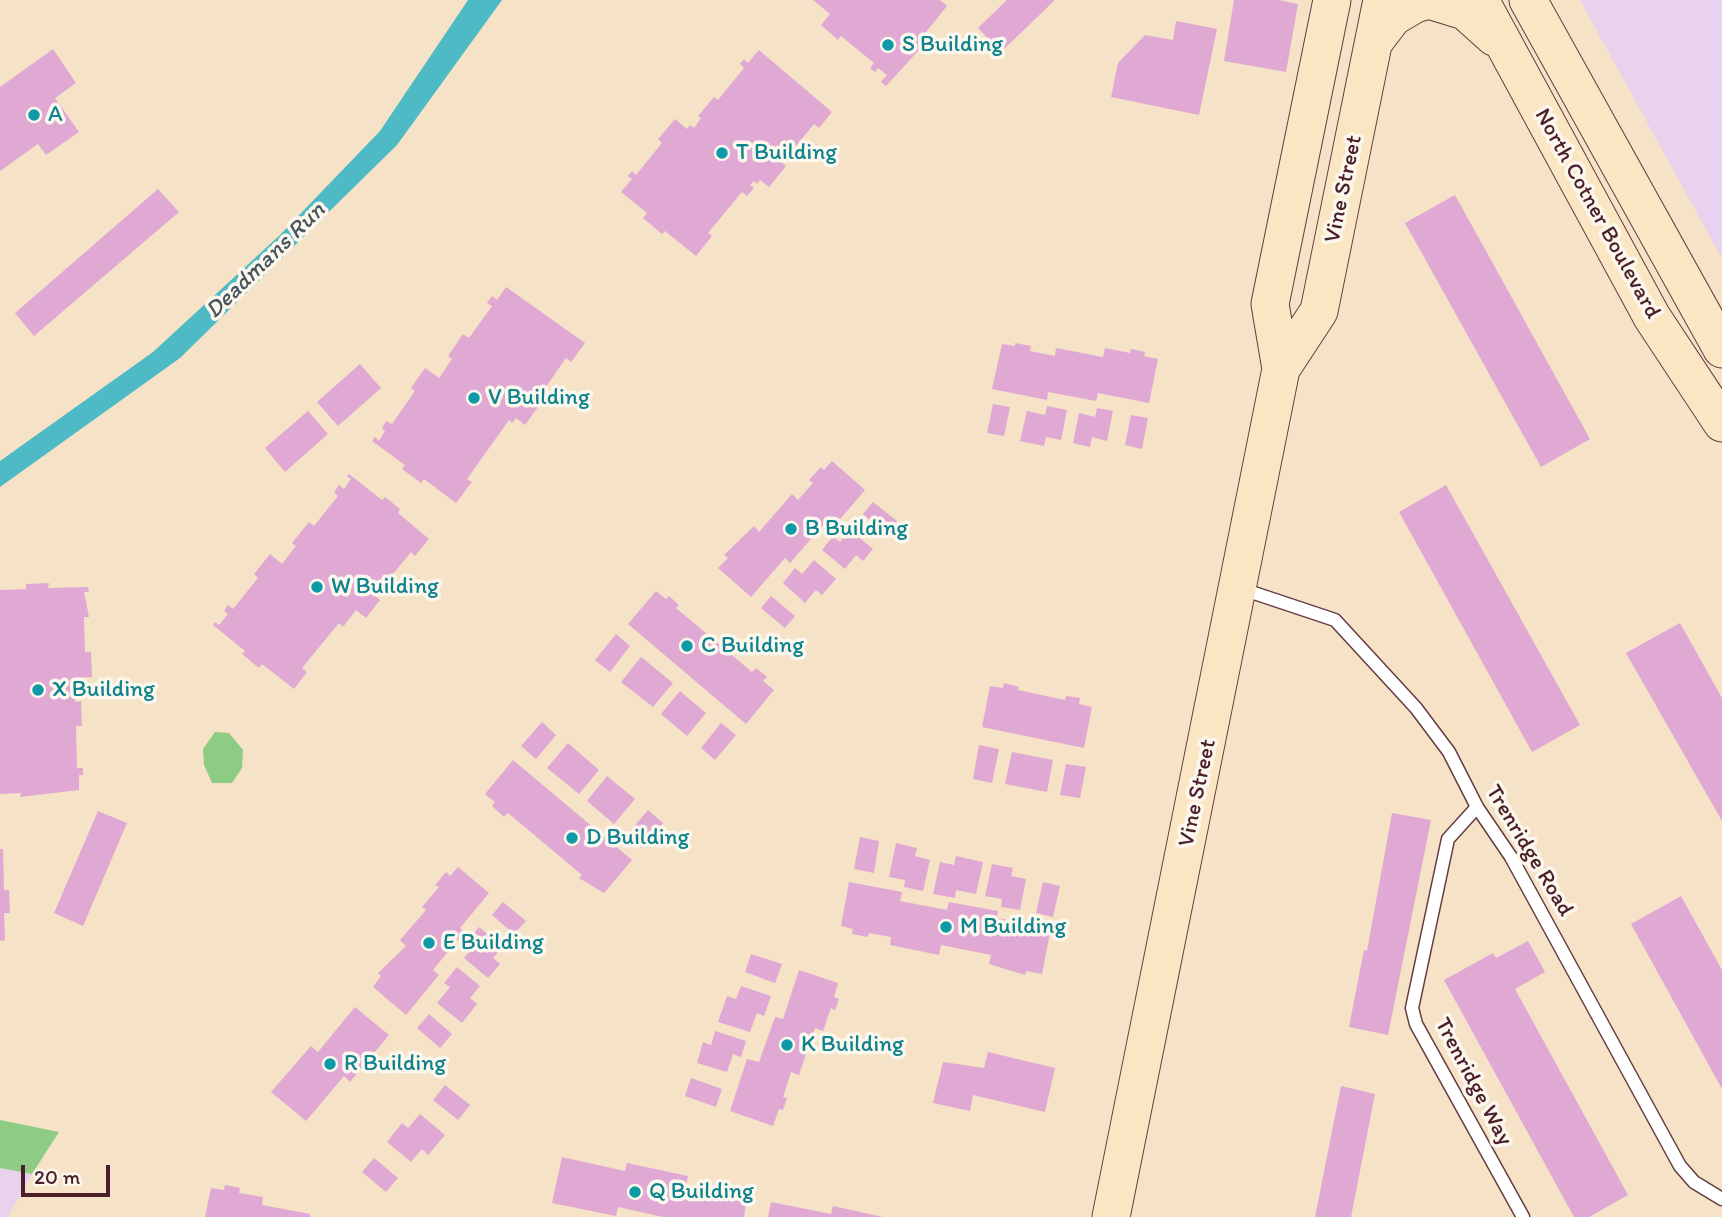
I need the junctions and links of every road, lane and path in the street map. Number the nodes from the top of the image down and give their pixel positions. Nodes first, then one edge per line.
1 (1332, 0) edge
2 (1382, 0) edge
3 (1480, 0) edge
4 (1528, 0) edge
5 (1374, 43) junction
6 (1508, 50) junction
7 (1722, 349) edge
8 (1281, 369) junction
9 (1722, 423) edge
10 (1239, 588) junction
11 (1477, 807) junction
12 (1722, 1199) edge
13 (1111, 1217) edge
14 (1523, 1217) edge

1 - 8 main road, Vine Street
2 - 5 main road, Vine Street
3 - 6 main road, North Cotner Boulevard
4 - 7 main road, North Cotner Boulevard
5 - 6 main road
5 - 8 main road, Vine Street
6 - 9 main road, North Cotner Boulevard
8 - 10 main road, Vine Street
10 - 11 lane, Trenridge Road
10 - 13 main road, Vine Street
11 - 12 lane, Trenridge Road
11 - 14 lane, Trenridge Way

